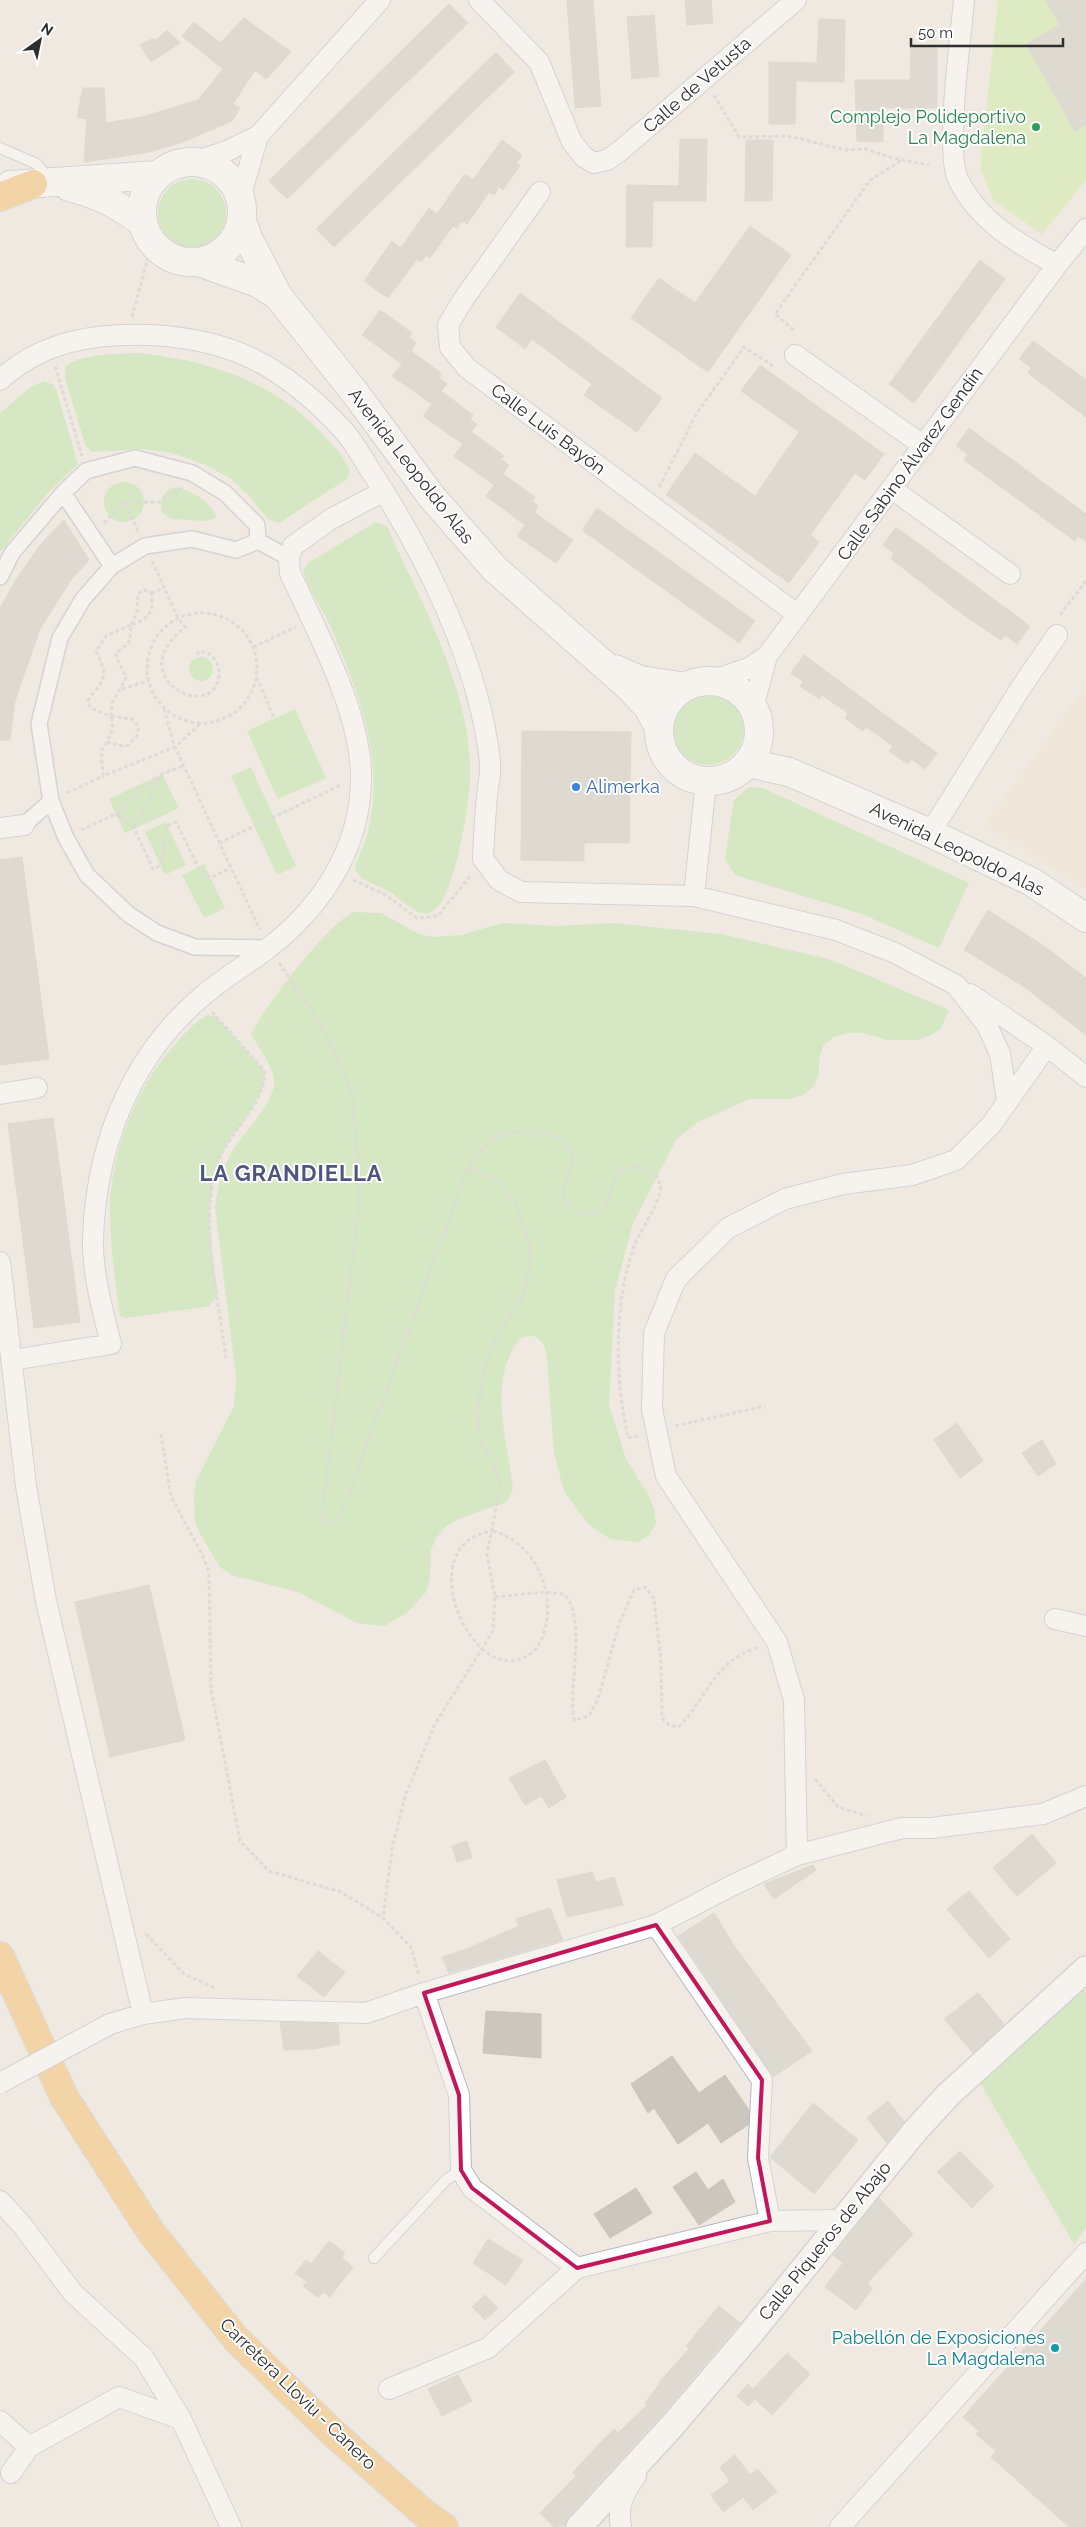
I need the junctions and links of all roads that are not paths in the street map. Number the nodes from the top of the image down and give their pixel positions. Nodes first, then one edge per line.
1 (380, 0) edge
2 (479, 0) edge
3 (796, 0) edge
4 (964, 0) edge
5 (258, 136) junction
6 (0, 148) edge
7 (194, 162) junction
8 (158, 175) junction
9 (42, 184) junction
10 (0, 188) edge
11 (540, 192) dead end
12 (241, 209) junction
13 (1086, 229) edge
14 (147, 233) junction
15 (199, 262) junction
16 (1056, 265) junction
17 (278, 296) junction
18 (795, 355) dead end
19 (0, 380) edge
20 (924, 446) junction
21 (892, 489) junction
22 (384, 491) junction
23 (63, 493) junction
24 (258, 541) junction
25 (289, 558) junction
26 (112, 566) junction
27 (1010, 574) dead end
28 (0, 577) edge
29 (798, 615) junction
30 (1057, 635) road end
31 (767, 656) junction
32 (602, 663) junction
33 (698, 684) junction
34 (756, 721) junction
35 (658, 728) junction
36 (748, 763) junction
37 (706, 781) junction
38 (824, 786) junction
39 (51, 801) junction
40 (24, 825) joint
41 (0, 828) edge
42 (930, 833) junction
43 (694, 896) junction
44 (1086, 918) edge
45 (268, 948) junction
46 (956, 985) junction
47 (1047, 1046) junction
48 (1086, 1077) edge
49 (37, 1088) dead end
50 (0, 1094) edge
51 (1007, 1100) junction
52 (0, 1262) edge
53 (13, 1360) junction
54 (1055, 1619) dead end
55 (1086, 1626) edge
56 (1086, 1796) edge
57 (797, 1856) junction
58 (656, 1925) junction
59 (0, 1956) edge
60 (1086, 1969) edge
61 (424, 1993) junction
62 (143, 2014) junction
63 (0, 2083) edge
64 (461, 2170) junction
65 (0, 2201) edge
66 (841, 2220) junction
67 (770, 2221) junction
68 (1086, 2252) edge
69 (374, 2258) dead end
70 (578, 2268) junction
71 (388, 2389) dead end
72 (181, 2419) junction
73 (0, 2421) edge
74 (671, 2427) junction
75 (30, 2447) junction
76 (11, 2473) dead end
77 (435, 2520) edge
78 (231, 2527) edge
79 (579, 2527) edge
80 (621, 2527) edge
81 (840, 2527) edge

1 - 5 street
2 - 3 street, Calle de Vetusta
4 - 16 street
5 - 7 street
5 - 12 street
6 - 9 lane
7 - 8 main road
7 - 12 main road
8 - 9 main road
8 - 14 main road
9 - 10 highway
9 - 14 main road
11 - 29 street, Calle Luis Bayón
12 - 15 main road
12 - 17 main road, Avenida Leopoldo Alas
13 - 16 street, Calle Sabino Álvarez Gendín
14 - 15 main road
15 - 17 main road, Avenida Leopoldo Alas
16 - 20 street, Calle Sabino Álvarez Gendín
17 - 32 main road, Avenida Leopoldo Alas
18 - 20 street
19 - 22 street
20 - 21 street, Calle Sabino Álvarez Gendín
21 - 27 street
21 - 29 street, Calle Sabino Álvarez Gendín
22 - 25 street
22 - 43 street
23 - 24 street
23 - 26 street
23 - 28 street
24 - 25 street
24 - 26 street
25 - 45 street
26 - 39 street
29 - 31 street, Calle Sabino Álvarez Gendín
30 - 42 street
31 - 33 street
31 - 34 street, Calle Sabino Álvarez Gendín
32 - 33 main road, Avenida Leopoldo Alas
32 - 35 main road, Avenida Leopoldo Alas
33 - 34 main road
33 - 35 main road
34 - 36 main road
34 - 38 main road, Avenida Leopoldo Alas
35 - 37 main road
36 - 37 main road
36 - 38 main road, Avenida Leopoldo Alas
37 - 43 street
38 - 42 main road, Avenida Leopoldo Alas
39 - 40 street
39 - 45 street
40 - 41 street
42 - 44 main road, Avenida Leopoldo Alas
43 - 46 street
45 - 53 street
46 - 47 street
46 - 51 street
47 - 48 street
47 - 51 street
49 - 50 street
51 - 57 street
52 - 53 street
53 - 62 street
54 - 55 street
56 - 57 street
57 - 58 street
58 - 61 street
58 - 67 street
59 - 77 highway, Carretera Lloviu - Canero
60 - 66 street, Calle Piqueros de Abajo
61 - 62 street
61 - 64 street
62 - 63 street, bridge
64 - 69 lane
64 - 70 street
65 - 72 street
66 - 67 street
66 - 74 street, Calle Piqueros de Abajo
67 - 70 street
68 - 81 street
70 - 71 street
72 - 75 street
72 - 78 street
73 - 75 street
74 - 79 street, Calle Piqueros de Abajo
74 - 80 street
75 - 76 street

